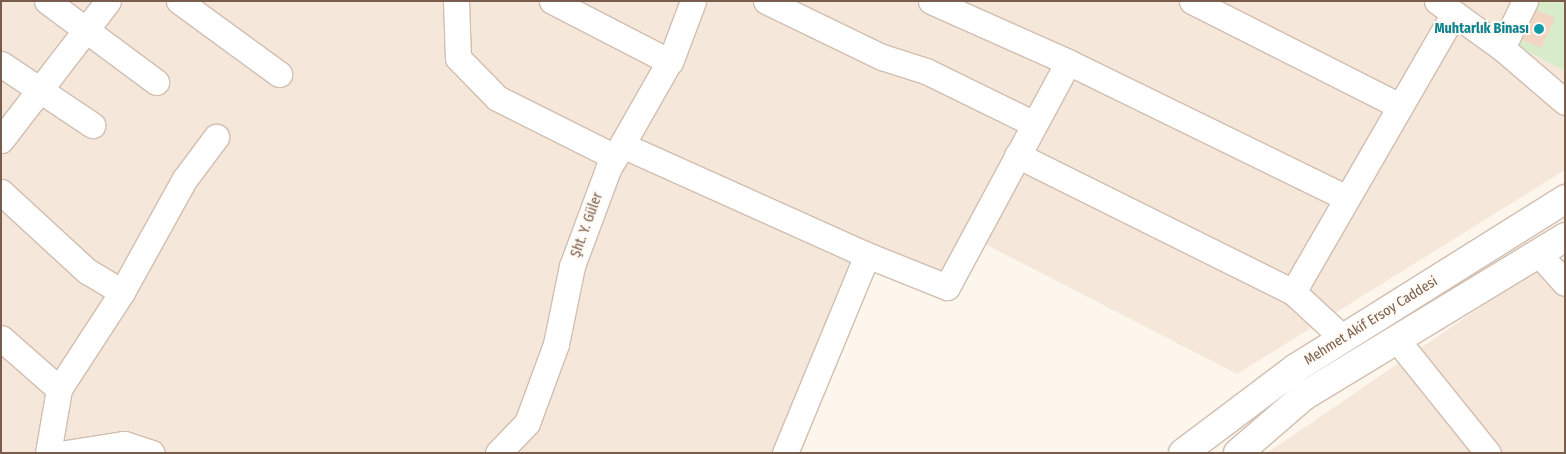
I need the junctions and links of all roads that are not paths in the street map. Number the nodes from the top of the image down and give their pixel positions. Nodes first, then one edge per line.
1 (47, 1) edge
2 (108, 1) edge
3 (179, 1) edge
4 (456, 1) edge
5 (552, 1) edge
6 (693, 1) edge
7 (766, 1) edge
8 (931, 1) edge
9 (1192, 1) edge
10 (1525, 1) edge
11 (1445, 7) edge
12 (85, 29) junction
13 (1502, 48) junction
14 (670, 62) junction
15 (1068, 62) junction
16 (1, 64) edge
17 (280, 74) dead end
18 (156, 82) dead end
19 (39, 90) junction
20 (1565, 102) edge
21 (1400, 106) junction
22 (1034, 124) junction
23 (92, 125) dead end
24 (216, 137) dead end
25 (1, 140) edge
26 (618, 151) junction
27 (1017, 155) junction
28 (1, 192) edge
29 (1347, 198) junction
30 (1565, 199) edge
31 (1565, 237) edge
32 (1538, 253) junction
33 (867, 255) junction
34 (1565, 283) edge
35 (122, 292) junction
36 (1293, 292) junction
37 (1, 338) edge
38 (1344, 339) junction
39 (1397, 340) junction
40 (59, 389) junction
41 (527, 423) junction
42 (48, 453) edge
43 (66, 453) edge
44 (152, 453) edge
45 (498, 453) edge
46 (521, 453) edge
47 (785, 453) edge
48 (1183, 453) edge
49 (1239, 453) edge
50 (1488, 453) edge

1 - 12 street
2 - 12 street
3 - 17 street
4 - 26 street
5 - 14 street
6 - 14 street, Şht. Y. Güler
7 - 22 street
8 - 15 street
9 - 21 street
10 - 13 street
11 - 13 street
11 - 21 street
12 - 18 street
12 - 19 street
13 - 20 street
14 - 26 street, Şht. Y. Güler
15 - 22 street
15 - 29 street
16 - 19 street
19 - 23 street
19 - 25 street
21 - 29 street
22 - 27 street
24 - 35 street
26 - 33 street
26 - 41 street, Şht. Y. Güler
27 - 33 street
27 - 36 street
28 - 35 street
29 - 36 street
30 - 38 main road, Mehmet Akif Ersoy Caddesi
31 - 32 main road, Mehmet Akif Ersoy Caddesi
32 - 34 street
32 - 39 main road, Mehmet Akif Ersoy Caddesi
33 - 47 street
35 - 40 street
36 - 38 street
37 - 40 street
38 - 48 main road, Mehmet Akif Ersoy Caddesi
39 - 49 main road, Mehmet Akif Ersoy Caddesi
39 - 50 street
40 - 42 street
41 - 45 street, Şht. Y. Güler
41 - 46 street
43 - 44 street

